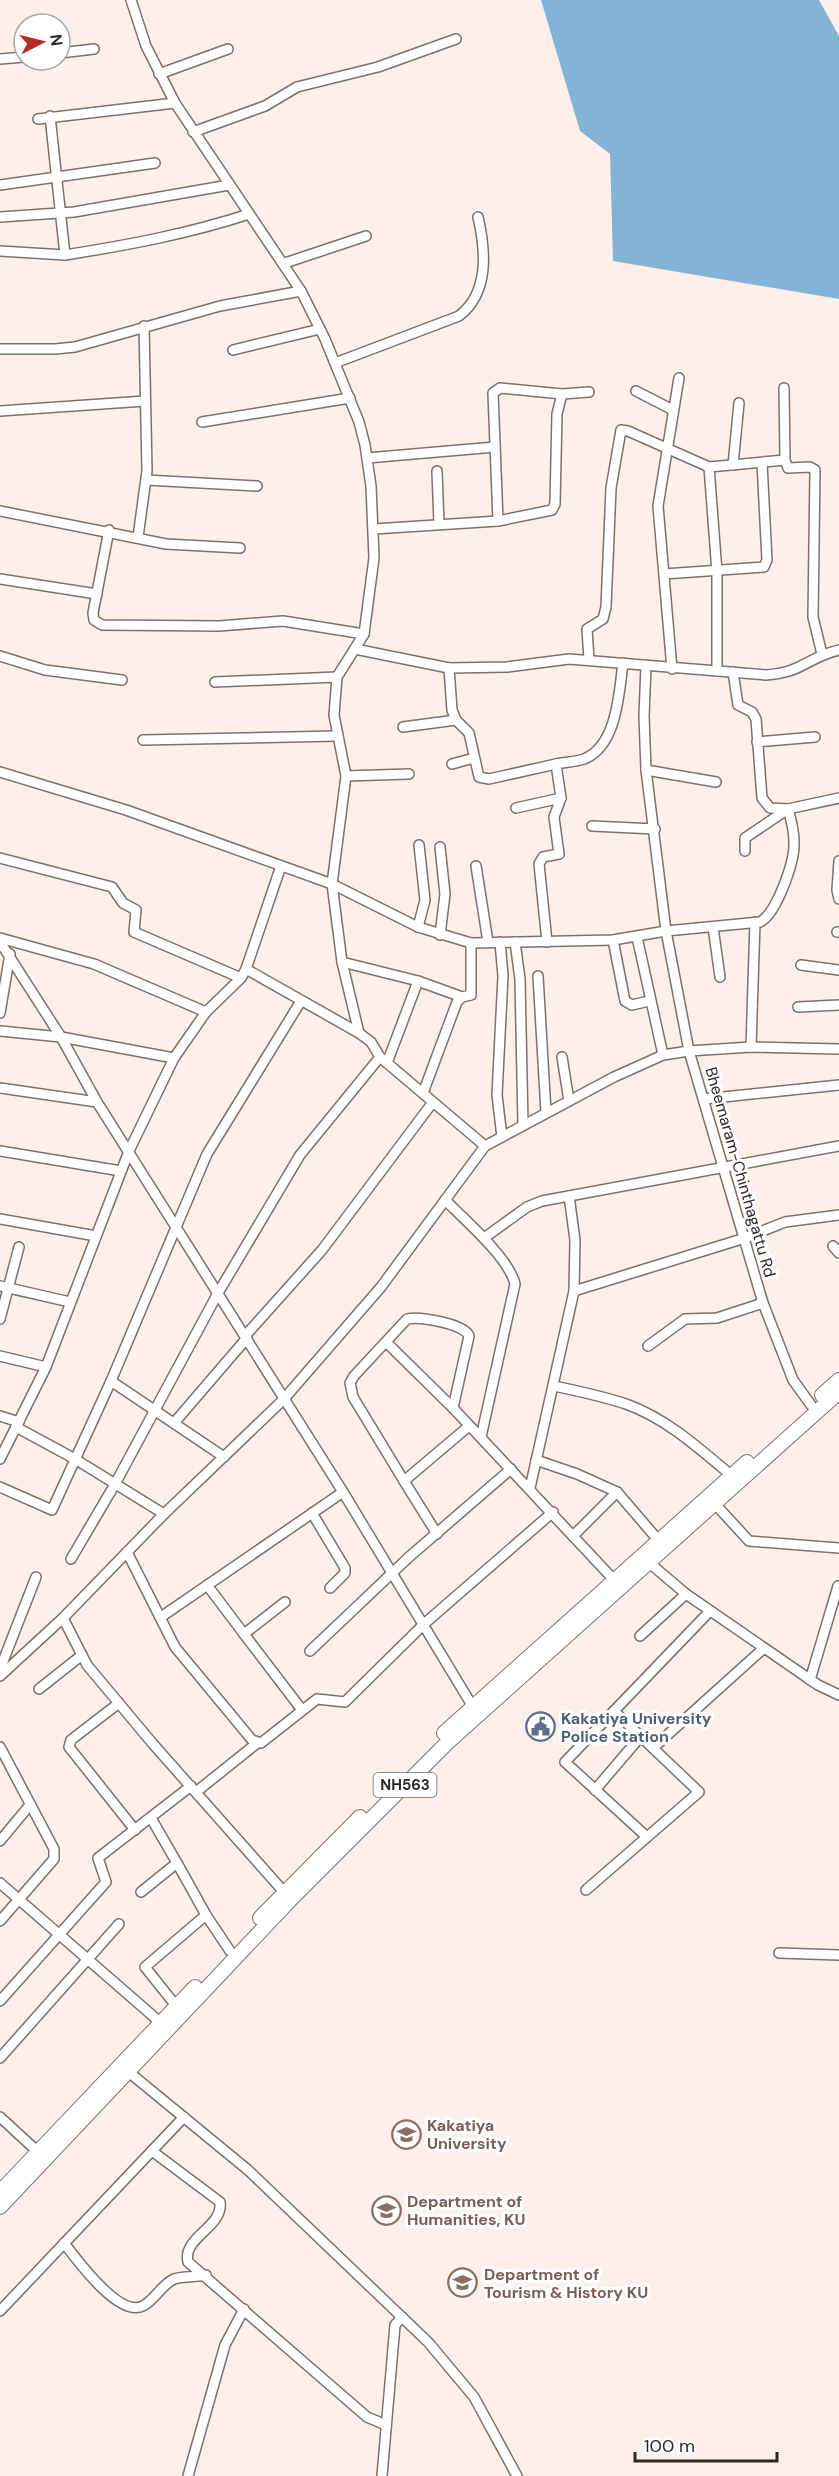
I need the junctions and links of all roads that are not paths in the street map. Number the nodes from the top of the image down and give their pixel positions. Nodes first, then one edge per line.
1 (131, 0) edge
2 (456, 39) dead end
3 (94, 49) dead end
4 (228, 49) dead end
5 (72, 52) edge
6 (159, 74) junction
7 (175, 103) junction
8 (51, 116) junction
9 (38, 119) dead end
10 (193, 132) junction
11 (155, 163) dead end
12 (58, 179) junction
13 (0, 185) edge
14 (229, 185) junction
15 (59, 213) junction
16 (249, 214) junction
17 (0, 217) edge
18 (478, 217) dead end
19 (366, 236) dead end
20 (0, 251) edge
21 (64, 255) junction
22 (285, 263) junction
23 (301, 291) junction
24 (144, 326) junction
25 (320, 329) junction
26 (0, 349) edge
27 (233, 350) dead end
28 (335, 363) junction
29 (679, 378) dead end
30 (784, 388) dead end
31 (636, 391) dead end
32 (589, 392) dead end
33 (562, 394) junction
34 (350, 398) junction
35 (145, 401) junction
36 (739, 403) dead end
37 (673, 410) junction
38 (0, 411) edge
39 (202, 422) dead end
40 (495, 447) junction
41 (666, 447) junction
42 (367, 458) junction
43 (785, 460) junction
44 (762, 463) junction
45 (733, 465) junction
46 (709, 467) junction
47 (437, 471) dead end
48 (146, 480) junction
49 (256, 486) dead end
50 (0, 511) edge
51 (498, 521) junction
52 (439, 524) junction
53 (374, 529) junction
54 (109, 530) junction
55 (138, 537) junction
56 (240, 548) dead end
57 (717, 572) junction
58 (664, 574) junction
59 (0, 579) edge
60 (97, 594) junction
61 (364, 634) junction
62 (355, 650) junction
63 (839, 650) edge
64 (822, 654) junction
65 (0, 656) edge
66 (589, 660) junction
67 (623, 663) junction
68 (646, 666) junction
69 (449, 668) junction
70 (672, 669) junction
71 (717, 671) junction
72 (733, 672) junction
73 (337, 676) junction
74 (122, 680) dead end
75 (215, 682) dead end
76 (456, 720) junction
77 (404, 727) dead end
78 (337, 736) junction
79 (815, 737) dead end
80 (142, 740) dead end
81 (758, 742) junction
82 (474, 758) junction
83 (452, 764) dead end
84 (556, 764) junction
85 (646, 770) junction
86 (0, 772) edge
87 (409, 774) dead end
88 (346, 776) junction
89 (716, 782) dead end
90 (561, 798) junction
91 (839, 798) edge
92 (516, 808) dead end
93 (788, 809) junction
94 (592, 826) dead end
95 (655, 829) junction
96 (419, 845) dead end
97 (440, 847) dead end
98 (745, 851) dead end
99 (0, 858) edge
100 (839, 861) edge
101 (281, 866) junction
102 (476, 866) dead end
103 (332, 884) junction
104 (839, 898) edge
105 (755, 922) junction
106 (418, 927) junction
107 (713, 927) junction
108 (666, 931) junction
109 (440, 935) junction
110 (637, 937) junction
111 (0, 940) edge
112 (613, 940) junction
113 (488, 942) junction
114 (500, 942) junction
115 (515, 942) junction
116 (547, 942) junction
117 (471, 943) junction
118 (10, 954) junction
119 (342, 962) junction
120 (801, 965) dead end
121 (839, 970) edge
122 (244, 974) junction
123 (538, 976) dead end
124 (720, 976) dead end
125 (418, 981) junction
126 (462, 997) junction
127 (301, 1001) junction
128 (649, 1001) junction
129 (839, 1005) edge
130 (798, 1007) dead end
131 (206, 1012) junction
132 (0, 1013) edge
133 (0, 1031) edge
134 (359, 1033) junction
135 (61, 1037) junction
136 (751, 1047) junction
137 (839, 1049) edge
138 (689, 1051) junction
139 (663, 1055) junction
140 (562, 1057) dead end
141 (174, 1058) junction
142 (384, 1060) junction
143 (839, 1085) edge
144 (0, 1088) edge
145 (423, 1093) junction
146 (704, 1099) junction
147 (569, 1101) junction
148 (97, 1102) junction
149 (433, 1102) junction
150 (546, 1112) junction
151 (523, 1125) junction
152 (502, 1137) junction
153 (485, 1146) junction
154 (839, 1146) edge
155 (129, 1151) junction
156 (0, 1152) edge
157 (724, 1168) junction
158 (121, 1171) junction
159 (569, 1196) junction
160 (445, 1200) junction
161 (839, 1215) edge
162 (0, 1219) edge
163 (177, 1227) junction
164 (96, 1236) junction
165 (484, 1238) junction
166 (745, 1238) junction
167 (19, 1247) dead end
168 (4, 1287) edge
169 (574, 1291) junction
170 (218, 1293) junction
171 (70, 1302) junction
172 (763, 1303) junction
173 (0, 1319) edge
174 (246, 1337) junction
175 (386, 1342) junction
176 (648, 1346) dead end
177 (0, 1356) edge
178 (46, 1367) junction
179 (839, 1380) edge
180 (111, 1381) junction
181 (554, 1386) junction
182 (839, 1392) edge
183 (283, 1400) junction
184 (811, 1405) junction
185 (453, 1408) junction
186 (153, 1410) junction
187 (0, 1416) edge
188 (174, 1423) junction
189 (17, 1425) junction
190 (469, 1426) junction
191 (481, 1437) junction
192 (224, 1457) junction
193 (75, 1459) junction
194 (0, 1460) edge
195 (536, 1460) junction
196 (511, 1469) junction
197 (732, 1476) junction
198 (404, 1481) junction
199 (115, 1484) junction
200 (0, 1488) edge
201 (530, 1488) junction
202 (343, 1492) junction
203 (617, 1492) junction
204 (716, 1504) junction
205 (553, 1512) junction
206 (312, 1513) junction
207 (164, 1514) junction
208 (437, 1534) junction
209 (573, 1536) junction
210 (659, 1541) junction
211 (839, 1548) edge
212 (127, 1552) junction
213 (71, 1558) dead end
214 (646, 1560) junction
215 (392, 1575) junction
216 (36, 1577) dead end
217 (615, 1581) junction
218 (207, 1585) junction
219 (838, 1586) edge
220 (330, 1588) dead end
221 (686, 1594) junction
222 (285, 1602) dead end
223 (710, 1611) junction
224 (161, 1617) junction
225 (63, 1618) junction
226 (424, 1624) junction
227 (244, 1634) junction
228 (640, 1636) dead end
229 (764, 1648) junction
230 (310, 1651) dead end
231 (82, 1655) junction
232 (0, 1669) edge
233 (0, 1676) edge
234 (810, 1680) junction
235 (39, 1689) dead end
236 (839, 1695) edge
237 (119, 1703) junction
238 (473, 1707) junction
239 (302, 1710) junction
240 (614, 1711) junction
241 (641, 1736) junction
242 (256, 1744) junction
243 (653, 1749) junction
244 (1, 1752) edge
245 (193, 1789) junction
246 (596, 1790) junction
247 (29, 1806) junction
248 (151, 1818) junction
249 (135, 1830) junction
250 (646, 1837) junction
251 (0, 1841) edge
252 (177, 1863) junction
253 (0, 1883) edge
254 (586, 1890) dead end
255 (141, 1892) dead end
256 (284, 1892) junction
257 (18, 1899) junction
258 (206, 1915) junction
259 (0, 1921) edge
260 (119, 1924) dead end
261 (59, 1933) junction
262 (230, 1951) junction
263 (779, 1953) dead end
264 (839, 1955) edge
265 (88, 1958) junction
266 (0, 2001) edge
267 (177, 2007) junction
268 (161, 2024) junction
269 (0, 2058) edge
270 (125, 2068) junction
271 (0, 2117) edge
272 (184, 2117) junction
273 (152, 2151) junction
274 (38, 2152) junction
275 (0, 2192) edge
276 (0, 2207) edge
277 (64, 2243) junction
278 (206, 2275) junction
279 (244, 2309) junction
280 (0, 2311) edge
281 (402, 2317) junction
282 (386, 2425) junction
283 (188, 2476) edge
284 (382, 2476) edge
285 (517, 2476) edge

1 - 6 street
2 - 10 street
3 - 5 street
4 - 6 street
6 - 7 street
7 - 8 street
7 - 10 street
8 - 9 street
8 - 12 street
10 - 14 street
11 - 12 street
12 - 13 street
12 - 15 street
14 - 15 street
14 - 16 street
15 - 17 street
15 - 21 street
16 - 21 street
16 - 22 street
18 - 28 street
19 - 22 street
20 - 21 street
22 - 23 street
23 - 24 street
23 - 25 street
24 - 26 street
24 - 35 street
25 - 27 street
25 - 28 street
28 - 34 street
29 - 37 street
30 - 43 street
31 - 37 street
32 - 33 street
33 - 40 street
33 - 51 street
34 - 39 street
34 - 42 street
35 - 38 street
35 - 48 street
36 - 45 street
37 - 41 street
40 - 42 street
40 - 51 street
41 - 46 street
41 - 58 street
41 - 66 street
42 - 53 street
43 - 44 street
43 - 64 street
44 - 45 street
44 - 57 street
45 - 46 street
46 - 57 street
47 - 52 street
48 - 49 street
48 - 55 street
50 - 54 street
51 - 52 street
52 - 53 street
53 - 61 street
54 - 55 street
54 - 60 street
55 - 56 street
57 - 58 street
57 - 71 street
58 - 70 street
59 - 60 street
60 - 61 street
61 - 62 street
62 - 69 street
62 - 73 street
63 - 64 street
64 - 72 street
65 - 74 street
66 - 67 street
66 - 69 street
67 - 68 street
67 - 84 street
68 - 70 street
68 - 85 street
69 - 76 street
70 - 71 street
71 - 72 street
72 - 81 street
73 - 75 street
73 - 78 street
76 - 77 street
76 - 82 street
78 - 80 street
78 - 88 street
79 - 81 street
81 - 93 street
82 - 83 street
82 - 84 street
84 - 90 street
85 - 89 street
85 - 95 street
86 - 101 street
87 - 88 street
88 - 103 street
90 - 92 street
90 - 116 street
91 - 93 street
93 - 98 street
93 - 105 street
94 - 95 street
95 - 108 street
96 - 106 street
97 - 109 street
99 - 122 street
100 - 104 street
101 - 103 street
101 - 122 street
102 - 113 street
103 - 106 street
103 - 119 street
105 - 107 street
105 - 136 street
106 - 109 street
107 - 108 street
107 - 124 street
108 - 110 street
108 - 138 street
109 - 117 street
110 - 112 street
110 - 128 street
111 - 118 street
111 - 131 street
112 - 116 street
112 - 128 street
113 - 114 street
113 - 117 street
114 - 115 street
114 - 152 street
115 - 116 street
115 - 151 street
117 - 126 street
118 - 132 street
118 - 135 street
119 - 125 street
119 - 134 street
120 - 121 street
122 - 127 street
122 - 131 street
123 - 150 street
125 - 126 street
125 - 142 street
126 - 145 street
127 - 134 street
127 - 163 street
128 - 139 street
129 - 130 street
131 - 141 street
133 - 135 street
134 - 142 street
135 - 141 street
135 - 148 street
136 - 137 street, Bheemaram-Chinthagattu Rd
136 - 138 street, Bheemaram-Chinthagattu Rd
138 - 139 street
138 - 146 street, Bheemaram-Chinthagattu Rd
139 - 147 street
140 - 147 street
141 - 155 street
142 - 145 street
142 - 170 street
143 - 146 street
144 - 148 street
145 - 149 street
146 - 157 street, Bheemaram-Chinthagattu Rd
147 - 150 street
148 - 155 street
149 - 153 street
149 - 174 street
150 - 151 street
151 - 152 street
152 - 153 street
153 - 160 street
154 - 157 street
155 - 158 street
155 - 163 street
156 - 158 street
157 - 159 street
157 - 166 street, Bheemaram-Chinthagattu Rd
158 - 164 street
159 - 165 street
159 - 169 street
160 - 165 street
160 - 183 street
161 - 166 street
162 - 164 street
163 - 170 street
163 - 180 street
164 - 171 street
165 - 191 street
166 - 169 street
166 - 172 street, Bheemaram-Chinthagattu Rd
167 - 168 street
168 - 171 street
168 - 173 street
169 - 181 street
170 - 174 street
170 - 186 street
171 - 178 street
172 - 176 street
172 - 184 street, Bheemaram-Chinthagattu Rd
174 - 183 street
174 - 188 street
175 - 185 street
175 - 185 street
175 - 198 street
177 - 178 street
178 - 189 street
179 - 184 highway, NH563
180 - 186 street
180 - 193 street
181 - 195 street
181 - 197 street
182 - 204 highway, NH563
183 - 192 street
183 - 202 street
184 - 197 highway, NH563
185 - 190 street
186 - 188 street
186 - 199 street
187 - 189 street
188 - 192 street
189 - 193 street
189 - 194 street
190 - 191 street
190 - 198 street
191 - 196 street
192 - 207 street
193 - 199 street
193 - 200 street
195 - 201 street
195 - 203 street
196 - 201 street
196 - 208 street
197 - 210 highway, NH563
198 - 208 street
199 - 207 street
199 - 213 street
201 - 205 street
202 - 206 street
202 - 215 street
203 - 209 street
203 - 210 street
204 - 211 street
204 - 214 highway, NH563
205 - 209 street
205 - 226 street
206 - 218 street
206 - 220 street
207 - 212 street
208 - 215 street
209 - 217 street
210 - 214 highway, NH563
212 - 224 street
212 - 225 street
214 - 217 highway, NH563
214 - 221 street
214 - 270 highway, NH563
215 - 226 street
215 - 230 street
216 - 232 street
217 - 238 highway, NH563
218 - 224 street
218 - 227 street
219 - 234 street
221 - 223 street
221 - 228 street
222 - 227 street
223 - 229 street
223 - 240 street
224 - 242 street
225 - 231 street
225 - 233 street
226 - 238 street
226 - 239 street
227 - 239 street
229 - 234 street
229 - 243 street
231 - 235 street
231 - 237 street
234 - 236 street
237 - 245 street
237 - 249 street
238 - 256 highway, NH563
239 - 242 street
240 - 241 street
240 - 246 street
241 - 243 street
241 - 246 street
242 - 245 street
243 - 250 street
244 - 247 street
245 - 248 street
245 - 256 street
246 - 250 street
247 - 251 street
247 - 257 street
248 - 249 street
248 - 252 street
249 - 261 street
250 - 254 street
252 - 255 street
252 - 258 street
253 - 257 street
256 - 262 highway, NH563
257 - 259 street
257 - 261 street
258 - 262 street
258 - 267 street
260 - 265 street
261 - 265 street
261 - 266 street
262 - 267 highway, NH563
263 - 264 street
265 - 268 street
265 - 269 street
267 - 268 highway, NH563
268 - 270 highway, NH563
270 - 272 street
270 - 274 highway, NH563
270 - 276 highway, NH563
271 - 274 street
272 - 273 street
272 - 281 street
273 - 277 street
273 - 278 street
274 - 275 highway, NH563
277 - 278 street
277 - 280 street
278 - 279 street
279 - 282 street
279 - 283 street
281 - 282 street
281 - 285 street
282 - 284 street

